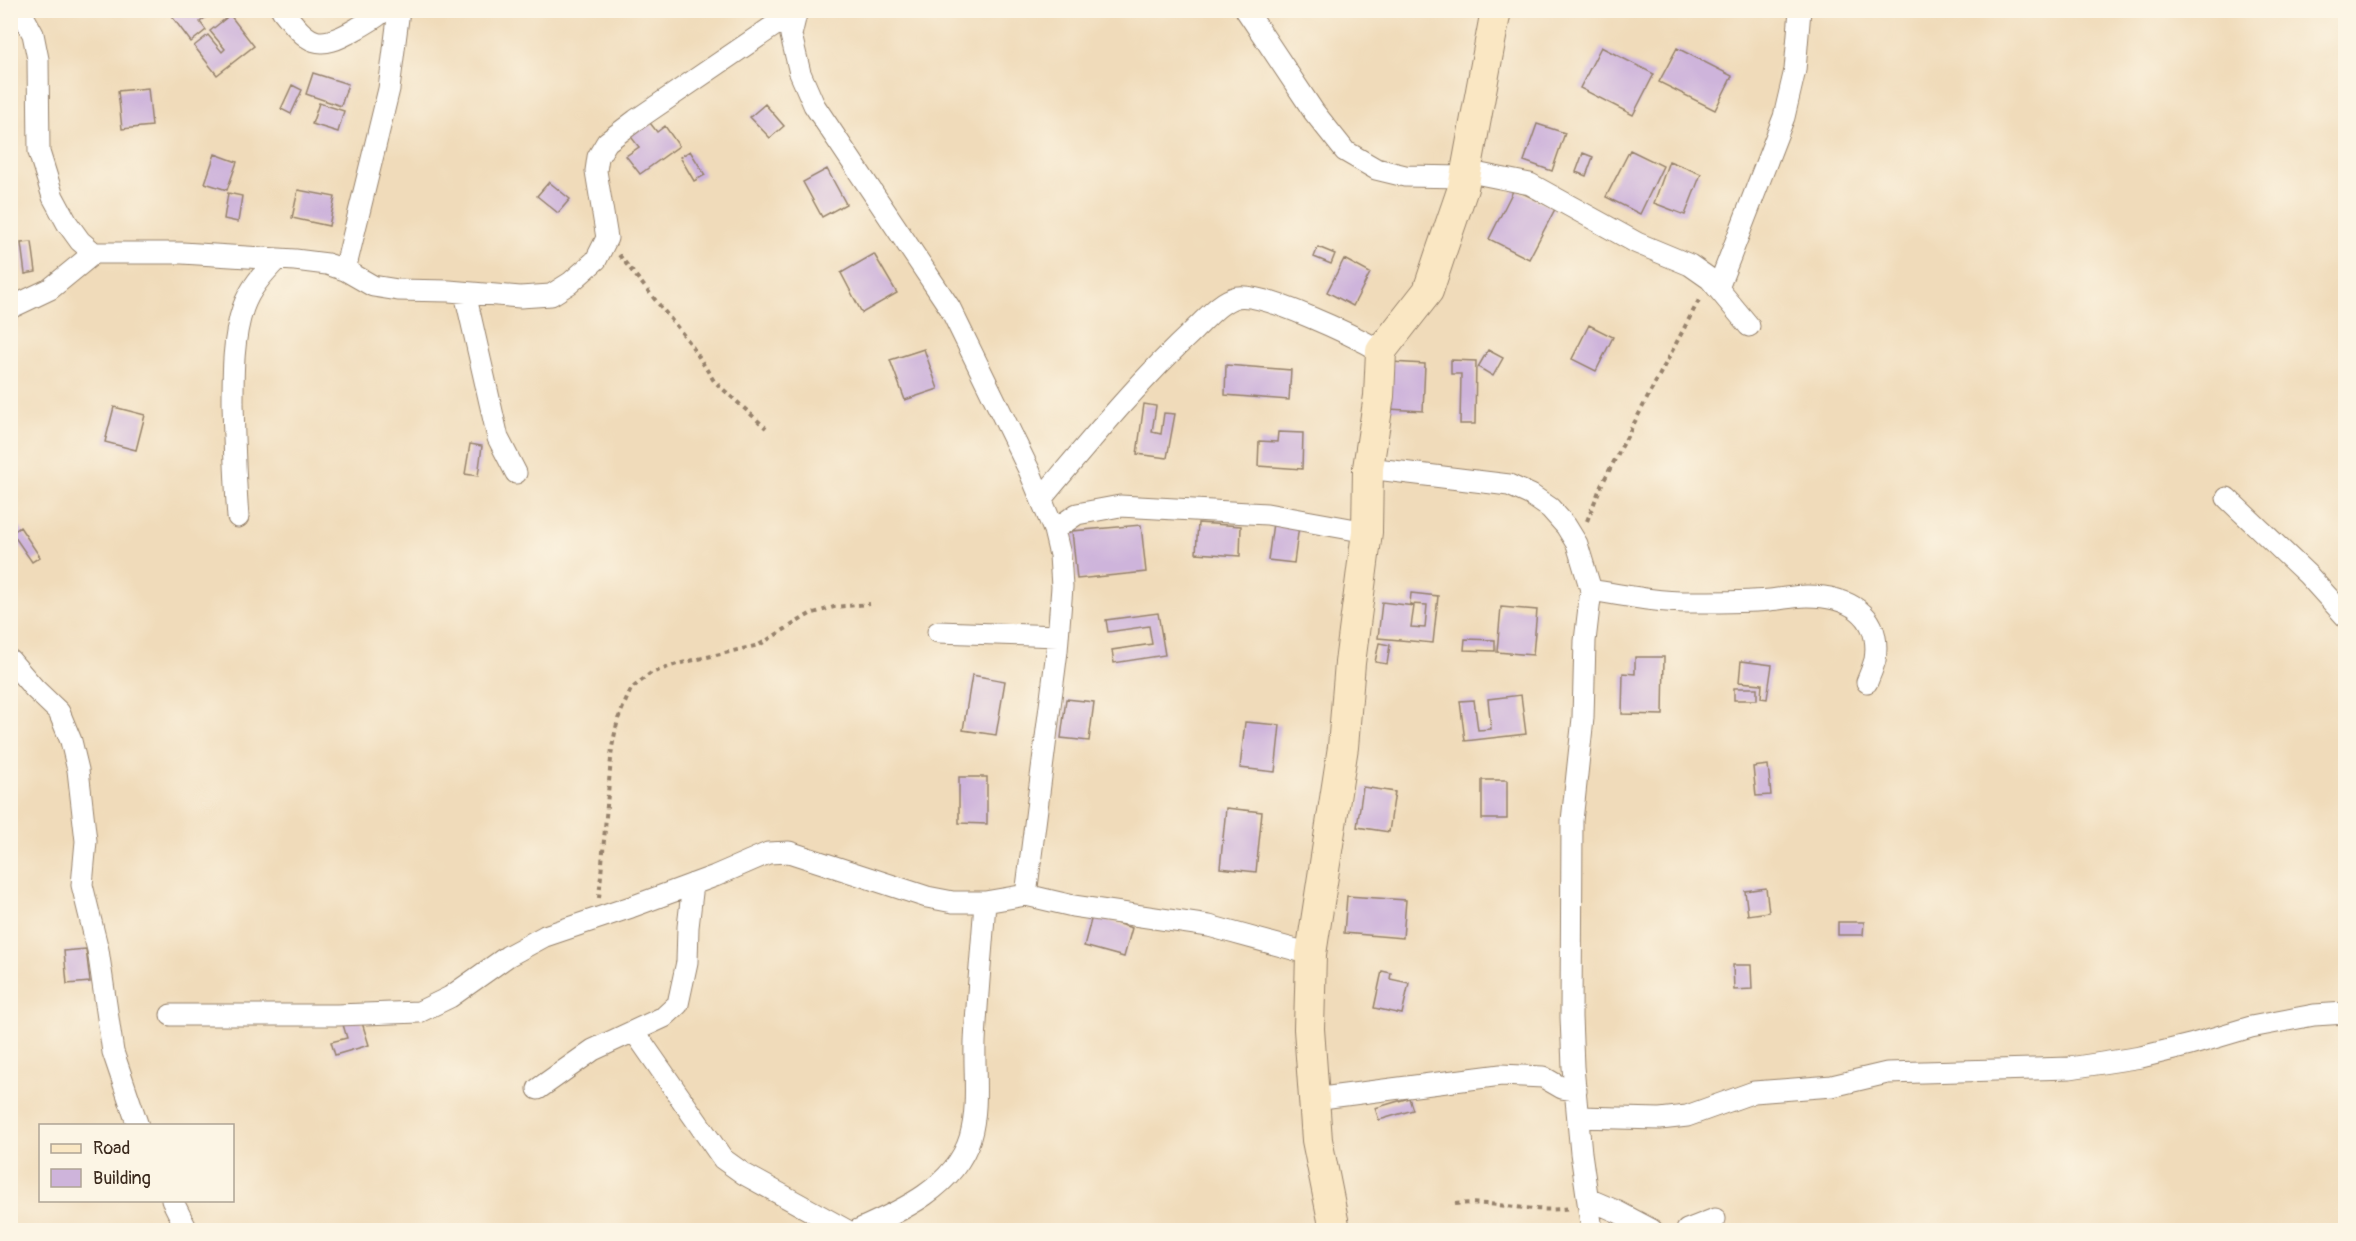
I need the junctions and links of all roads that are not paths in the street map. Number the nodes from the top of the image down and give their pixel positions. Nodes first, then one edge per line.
1 (20, 10) edge
2 (282, 10) edge
3 (384, 10) edge
4 (399, 10) edge
5 (797, 10) edge
6 (1246, 10) edge
7 (1496, 10) edge
8 (1800, 10) edge
9 (1464, 174) junction
10 (94, 253) junction
11 (277, 259) junction
12 (345, 270) junction
13 (1714, 284) junction
14 (465, 293) junction
15 (10, 308) edge
16 (1749, 326) dead end
17 (1382, 351) junction
18 (1368, 468) junction
19 (516, 473) dead end
20 (2227, 498) dead end
21 (1041, 499) junction
22 (238, 517) dead end
23 (1054, 531) junction
24 (1367, 532) junction
25 (1591, 590) junction
26 (2346, 617) edge
27 (938, 632) dead end
28 (1058, 636) junction
29 (10, 660) edge
30 (1868, 682) dead end
31 (693, 884) junction
32 (1026, 895) junction
33 (985, 902) junction
34 (1311, 954) junction
35 (2346, 1013) edge
36 (171, 1016) dead end
37 (634, 1031) junction
38 (538, 1089) dead end
39 (1576, 1090) junction
40 (1314, 1099) junction
41 (1578, 1117) junction
42 (138, 1124) edge
43 (173, 1202) edge
44 (1588, 1202) junction
45 (1715, 1220) dead end
46 (187, 1230) edge
47 (846, 1230) edge
48 (858, 1230) edge
49 (1335, 1230) edge
50 (1592, 1230) edge
51 (1652, 1230) edge
52 (1687, 1230) edge

1 - 10 street
2 - 3 street
4 - 12 street
5 - 14 street
5 - 21 street
6 - 9 street
7 - 9 street
8 - 13 street
9 - 13 street
9 - 17 street
10 - 11 street
10 - 15 street
11 - 12 street
11 - 22 street
12 - 14 street
13 - 16 street
14 - 19 street
17 - 18 street
17 - 21 street
18 - 24 street
18 - 25 street
20 - 26 street
21 - 23 street
23 - 24 street
23 - 28 street
24 - 34 street
25 - 30 street
25 - 39 street
27 - 28 street
28 - 32 street
29 - 42 street
31 - 33 street
31 - 36 street
31 - 37 street
32 - 33 street
32 - 34 street
33 - 48 street
34 - 40 street
35 - 41 street
37 - 38 street
37 - 47 street
39 - 40 street
39 - 41 street
40 - 49 street
41 - 44 street
43 - 46 street
44 - 50 street
44 - 51 street
45 - 52 street

